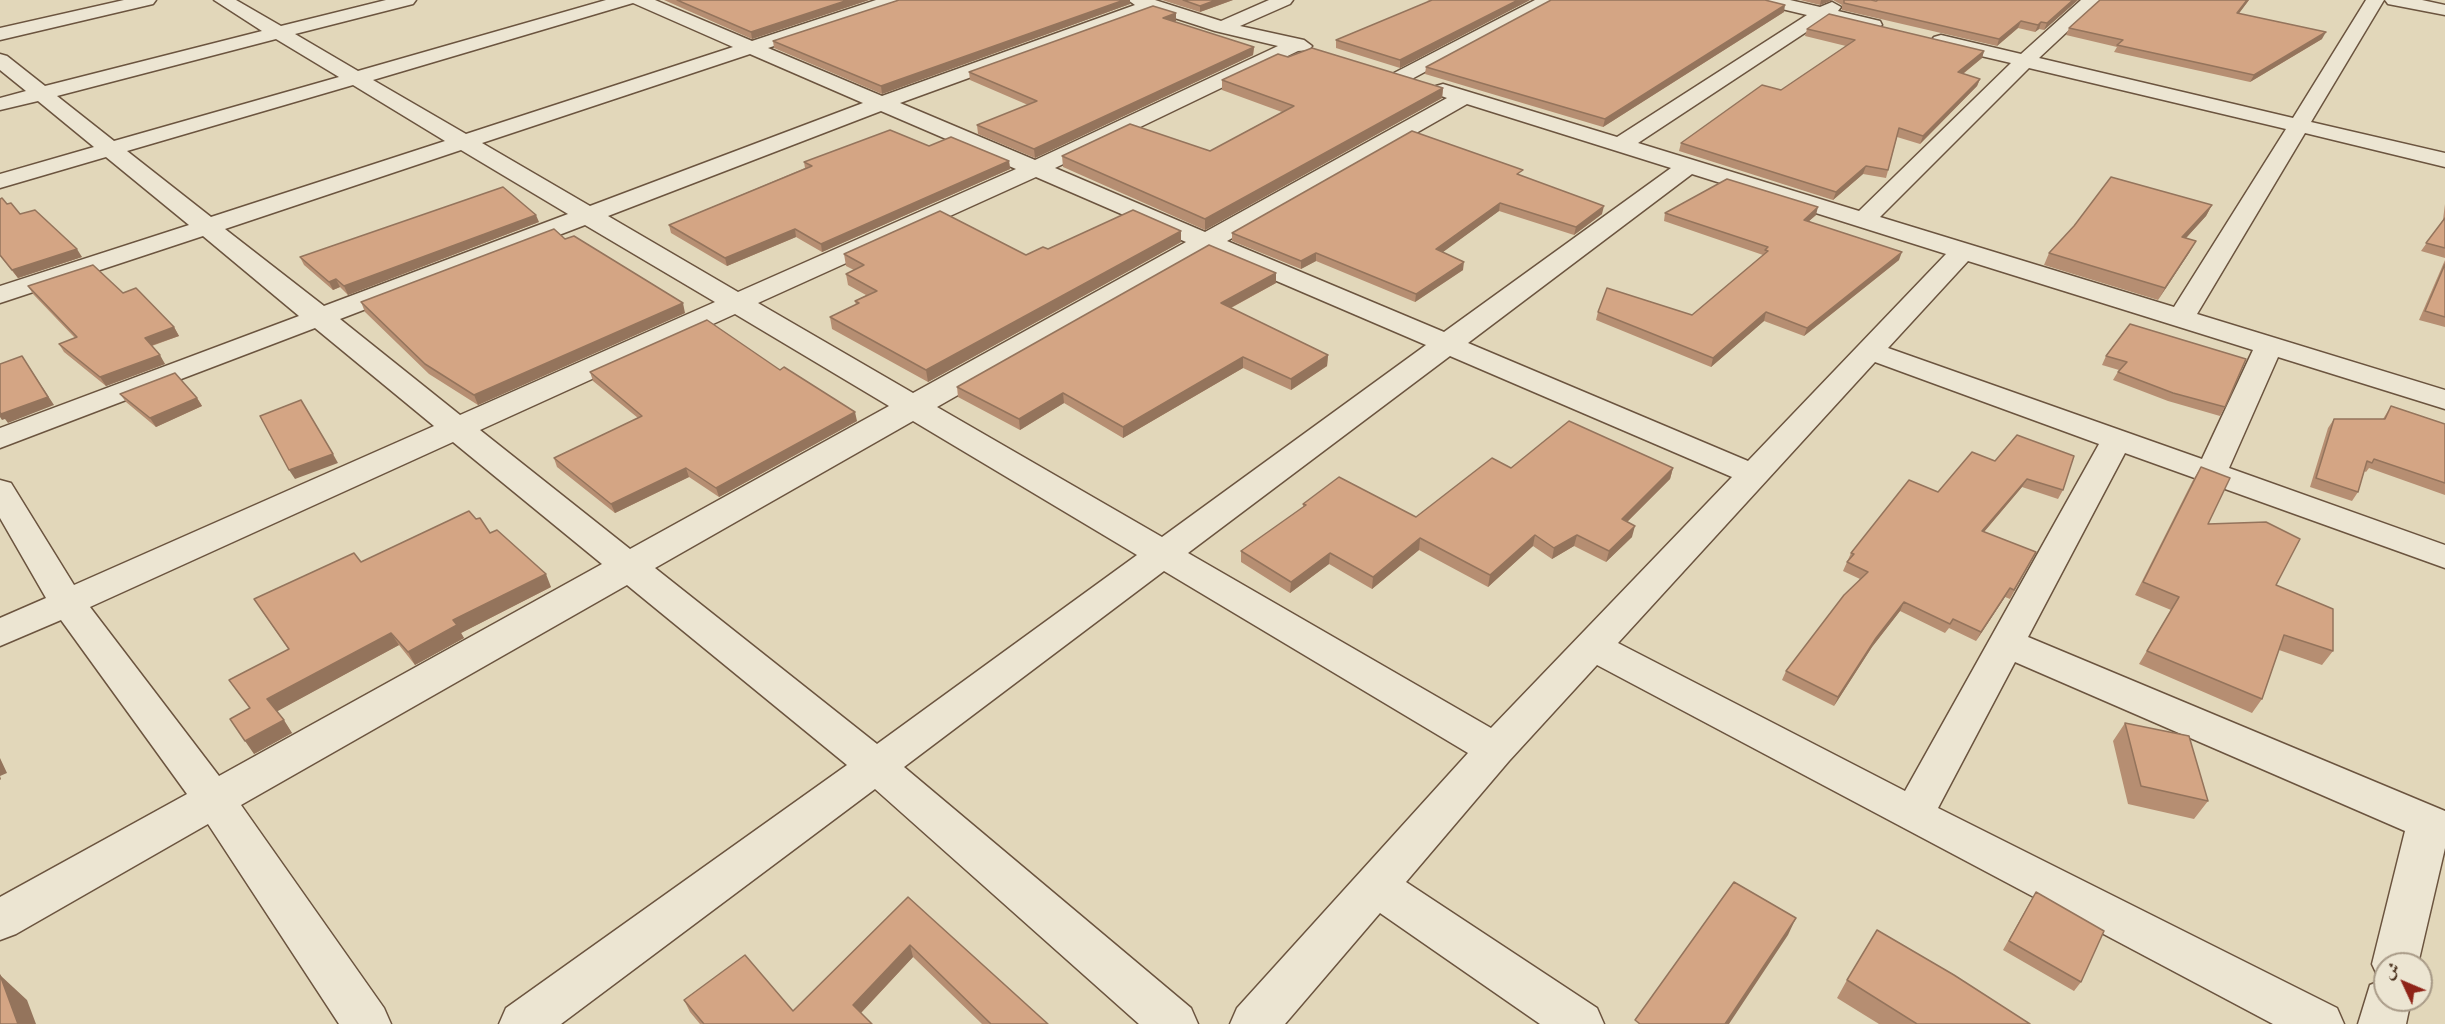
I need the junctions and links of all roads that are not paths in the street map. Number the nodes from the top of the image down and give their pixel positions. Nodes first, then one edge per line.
1 (147, 0) edge
2 (223, 0) edge
3 (407, 0) edge
4 (626, 0) edge
5 (640, 0) edge
6 (894, 0) edge
7 (1284, 0) edge
8 (1549, 0) edge
9 (1767, 0) edge
10 (1842, 0) edge
11 (2092, 0) edge
12 (2375, 0) edge
13 (2394, 0) edge
14 (1145, 3) edge
15 (2445, 10) edge
16 (1823, 13) junction
17 (1222, 27) junction
18 (1890, 29) edge
19 (279, 33) junction
20 (0, 34) edge
21 (1924, 37) edge
22 (1297, 44) junction
23 (751, 48) junction
24 (1328, 54) edge
25 (0, 60) edge
26 (2025, 61) junction
27 (355, 77) junction
28 (41, 93) junction
29 (1464, 97) junction
30 (882, 103) junction
31 (0, 104) edge
32 (2299, 126) junction
33 (465, 142) junction
34 (1620, 145) junction
35 (110, 149) junction
36 (2445, 160) edge
37 (1688, 166) junction
38 (1035, 169) junction
39 (0, 181) edge
40 (588, 215) junction
41 (1864, 220) junction
42 (207, 227) junction
43 (1206, 242) junction
44 (1964, 251) junction
45 (0, 296) edge
46 (735, 302) junction
47 (319, 317) junction
48 (2181, 318) junction
49 (1445, 344) junction
50 (2269, 345) junction
51 (1870, 351) junction
52 (2445, 400) edge
53 (912, 406) junction
54 (456, 427) junction
55 (0, 439) edge
56 (2117, 439) junction
57 (2211, 473) junction
58 (1754, 475) junction
59 (0, 490) edge
60 (1161, 553) junction
61 (2445, 557) edge
62 (629, 566) junction
63 (67, 603) junction
64 (0, 633) edge
65 (2006, 643) junction
66 (1593, 646) junction
67 (1495, 750) junction
68 (876, 766) junction
69 (214, 800) junction
70 (1913, 815) junction
71 (2436, 826) edge
72 (1376, 886) junction
73 (0, 920) edge
74 (2399, 952) edge
75 (367, 1024) edge
76 (523, 1024) edge
77 (1174, 1024) edge
78 (1254, 1024) edge
79 (1580, 1024) edge
80 (2320, 1024) edge

1 - 20 street
2 - 19 street
3 - 19 street
4 - 27 street
5 - 23 street
6 - 23 street
7 - 17 street
8 - 29 street
9 - 16 street
10 - 16 street
11 - 26 street
12 - 32 street
13 - 15 street
14 - 17 street
14 - 30 street
16 - 18 street
16 - 34 street
17 - 22 street
19 - 27 street
19 - 28 street
21 - 26 street
22 - 24 street
22 - 38 street
23 - 30 street
23 - 33 street
25 - 28 street
26 - 32 street
26 - 41 street
27 - 33 street
27 - 35 street
28 - 31 street
28 - 35 street
29 - 34 street
29 - 43 street
30 - 38 street
30 - 40 street
32 - 36 street
32 - 48 street
33 - 40 street
33 - 42 street
34 - 37 street
35 - 39 street
35 - 42 street
37 - 41 street
37 - 49 street
38 - 43 street
38 - 46 street
40 - 46 street
40 - 47 street
41 - 44 street
42 - 45 street
42 - 47 street
43 - 49 street
43 - 53 street
44 - 48 street
44 - 51 street
46 - 53 street
46 - 54 street
47 - 54 street
47 - 55 street
48 - 50 street
49 - 58 street
49 - 60 street
50 - 52 street
50 - 57 street
51 - 56 street
51 - 58 street
53 - 60 street
53 - 62 street
54 - 62 street
54 - 63 street
56 - 57 street
56 - 65 street
57 - 61 street
58 - 66 street
59 - 63 street
60 - 67 street
60 - 68 street
62 - 68 street
62 - 69 street
63 - 64 street
63 - 69 street
65 - 70 street
65 - 71 street
66 - 67 street
66 - 70 street
67 - 72 street
68 - 76 street
68 - 77 street
69 - 73 street
69 - 75 street
70 - 80 street
71 - 74 street
72 - 78 street
72 - 79 street

